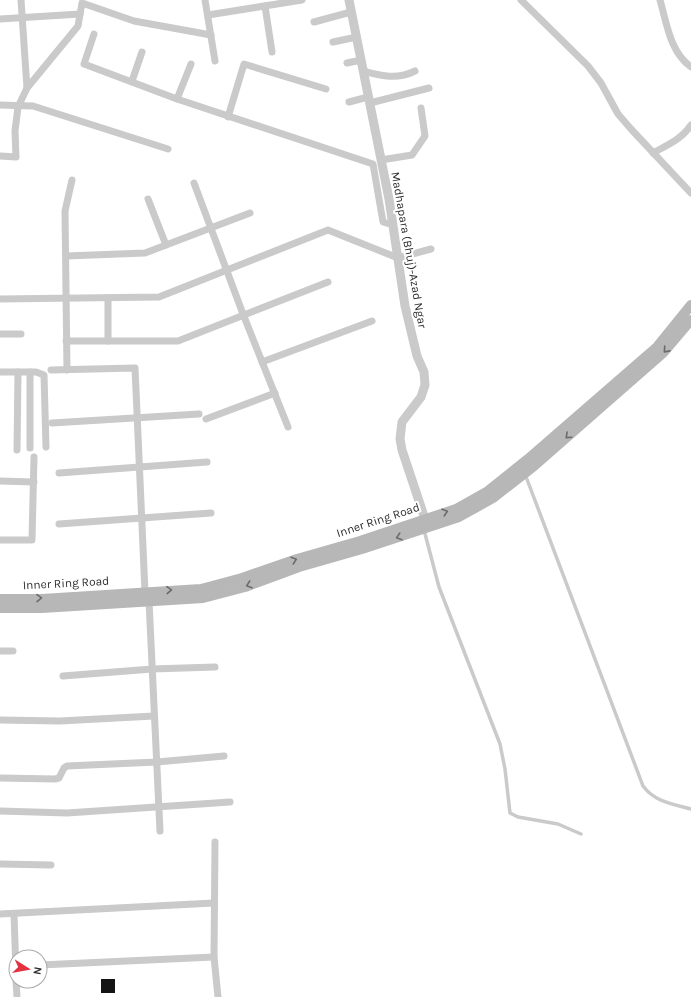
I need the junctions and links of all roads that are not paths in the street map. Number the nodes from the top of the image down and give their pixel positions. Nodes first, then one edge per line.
1 (21, 0) edge
2 (205, 0) edge
3 (302, 0) edge
4 (349, 0) edge
5 (521, 0) edge
6 (660, 0) edge
7 (265, 6) junction
8 (351, 12) junction
9 (80, 14) junction
10 (208, 15) junction
11 (23, 18) junction
12 (0, 20) edge
13 (314, 22) dead end
14 (94, 34) dead end
15 (211, 35) junction
16 (356, 37) junction
17 (333, 42) dead end
18 (142, 52) dead end
19 (272, 52) dead end
20 (361, 60) junction
21 (215, 61) dead end
22 (347, 63) dead end
23 (191, 64) dead end
24 (691, 67) edge
25 (415, 70) dead end
26 (363, 71) junction
27 (132, 81) junction
28 (27, 88) junction
29 (429, 88) dead end
30 (326, 89) dead end
31 (177, 99) junction
32 (369, 100) junction
33 (349, 102) dead end
34 (0, 105) edge
35 (18, 107) junction
36 (421, 108) dead end
37 (228, 117) junction
38 (691, 125) edge
39 (168, 149) dead end
40 (653, 153) junction
41 (0, 156) edge
42 (381, 160) junction
43 (72, 180) dead end
44 (194, 183) dead end
45 (691, 193) edge
46 (148, 199) dead end
47 (250, 213) dead end
48 (393, 225) junction
49 (212, 228) junction
50 (166, 245) junction
51 (431, 249) dead end
52 (66, 256) junction
53 (398, 258) junction
54 (227, 269) junction
55 (328, 282) dead end
56 (66, 298) junction
57 (108, 298) junction
58 (0, 299) edge
59 (691, 305) edge
60 (243, 314) junction
61 (691, 320) edge
62 (372, 321) dead end
63 (0, 334) edge
64 (21, 334) dead end
65 (66, 341) junction
66 (108, 341) junction
67 (262, 362) junction
68 (51, 370) dead end
69 (67, 370) junction
70 (0, 372) edge
71 (18, 372) junction
72 (30, 372) junction
73 (274, 393) junction
74 (200, 414) dead end
75 (138, 418) junction
76 (206, 418) dead end
77 (52, 423) dead end
78 (288, 427) dead end
79 (46, 447) dead end
80 (30, 448) dead end
81 (17, 450) dead end
82 (34, 457) dead end
83 (207, 462) dead end
84 (141, 468) junction
85 (59, 472) dead end
86 (524, 474) junction
87 (0, 481) edge
88 (34, 482) junction
89 (211, 514) dead end
90 (142, 517) junction
91 (59, 524) dead end
92 (424, 524) junction
93 (0, 540) edge
94 (147, 596) junction
95 (0, 599) edge
96 (0, 608) edge
97 (0, 651) edge
98 (13, 651) dead end
99 (215, 667) dead end
100 (152, 669) junction
101 (63, 676) dead end
102 (154, 716) junction
103 (0, 720) edge
104 (224, 756) dead end
105 (157, 762) junction
106 (0, 778) edge
107 (230, 802) dead end
108 (159, 807) junction
109 (691, 809) edge
110 (0, 811) edge
111 (160, 831) dead end
112 (581, 834) dead end
113 (214, 842) dead end
114 (0, 864) edge
115 (51, 865) dead end
116 (214, 903) junction
117 (0, 914) edge
118 (14, 914) junction
119 (15, 949) edge
120 (214, 957) junction
121 (48, 965) edge
122 (218, 997) edge

1 - 11 street
2 - 10 street
3 - 7 street
4 - 8 street, Madhapara (Bhuj)-Azad Ngar
5 - 40 street
6 - 24 street
7 - 10 street
7 - 19 street
8 - 13 street
8 - 16 street, Madhapara (Bhuj)-Azad Ngar
9 - 11 street
9 - 15 street
9 - 28 street
10 - 15 street
11 - 12 street
11 - 28 street
14 - 27 street
15 - 21 street
16 - 17 street
16 - 20 street, Madhapara (Bhuj)-Azad Ngar
18 - 27 street
20 - 22 street
20 - 26 street, Madhapara (Bhuj)-Azad Ngar
23 - 31 street
25 - 26 street
26 - 32 street, Madhapara (Bhuj)-Azad Ngar
27 - 31 street
28 - 35 street
29 - 32 street
30 - 37 street
31 - 37 street
32 - 33 street
32 - 42 street, Madhapara (Bhuj)-Azad Ngar
34 - 35 street
35 - 39 street
35 - 41 street
36 - 42 street
37 - 48 street
38 - 40 street
40 - 45 street
42 - 48 street, Madhapara (Bhuj)-Azad Ngar
43 - 52 street
44 - 49 street
46 - 50 street
47 - 49 street
48 - 53 street, Madhapara (Bhuj)-Azad Ngar
49 - 50 street
49 - 54 street
50 - 52 street
51 - 53 street
52 - 56 street
53 - 54 street
53 - 92 street, Madhapara (Bhuj)-Azad Ngar
54 - 57 street
54 - 60 street
55 - 60 street
56 - 57 street
56 - 58 street
56 - 65 street
57 - 66 street
92 -> 59 main road, Inner Ring Road
60 - 66 street
60 - 67 street
61 -> 86 main road, Inner Ring Road
62 - 67 street
63 - 64 street
65 - 66 street
65 - 69 street
67 - 73 street
68 - 69 street
69 - 75 street
70 - 71 street
71 - 72 street
71 - 81 street
72 - 79 street
72 - 80 street
73 - 76 street
73 - 78 street
74 - 75 street
75 - 77 street
75 - 84 street
82 - 88 street
83 - 84 street
84 - 85 street
84 - 90 street
86 - 92 main road, Inner Ring Road
86 - 109 lane
87 - 88 street
88 - 93 street
89 - 90 street
90 - 91 street
90 - 94 street
92 - 94 main road, Inner Ring Road
92 - 112 lane
95 -> 94 main road, Inner Ring Road
94 - 96 main road, Inner Ring Road
94 - 100 street
97 - 98 street
99 - 100 street
100 - 101 street
100 - 102 street
102 - 103 street
102 - 105 street
104 - 105 street
105 - 106 street
105 - 108 street
107 - 108 street
108 - 110 street
108 - 111 street
113 - 116 street
114 - 115 street
116 - 118 street
116 - 120 street
117 - 118 street
118 - 119 street
120 - 121 street
120 - 122 street

